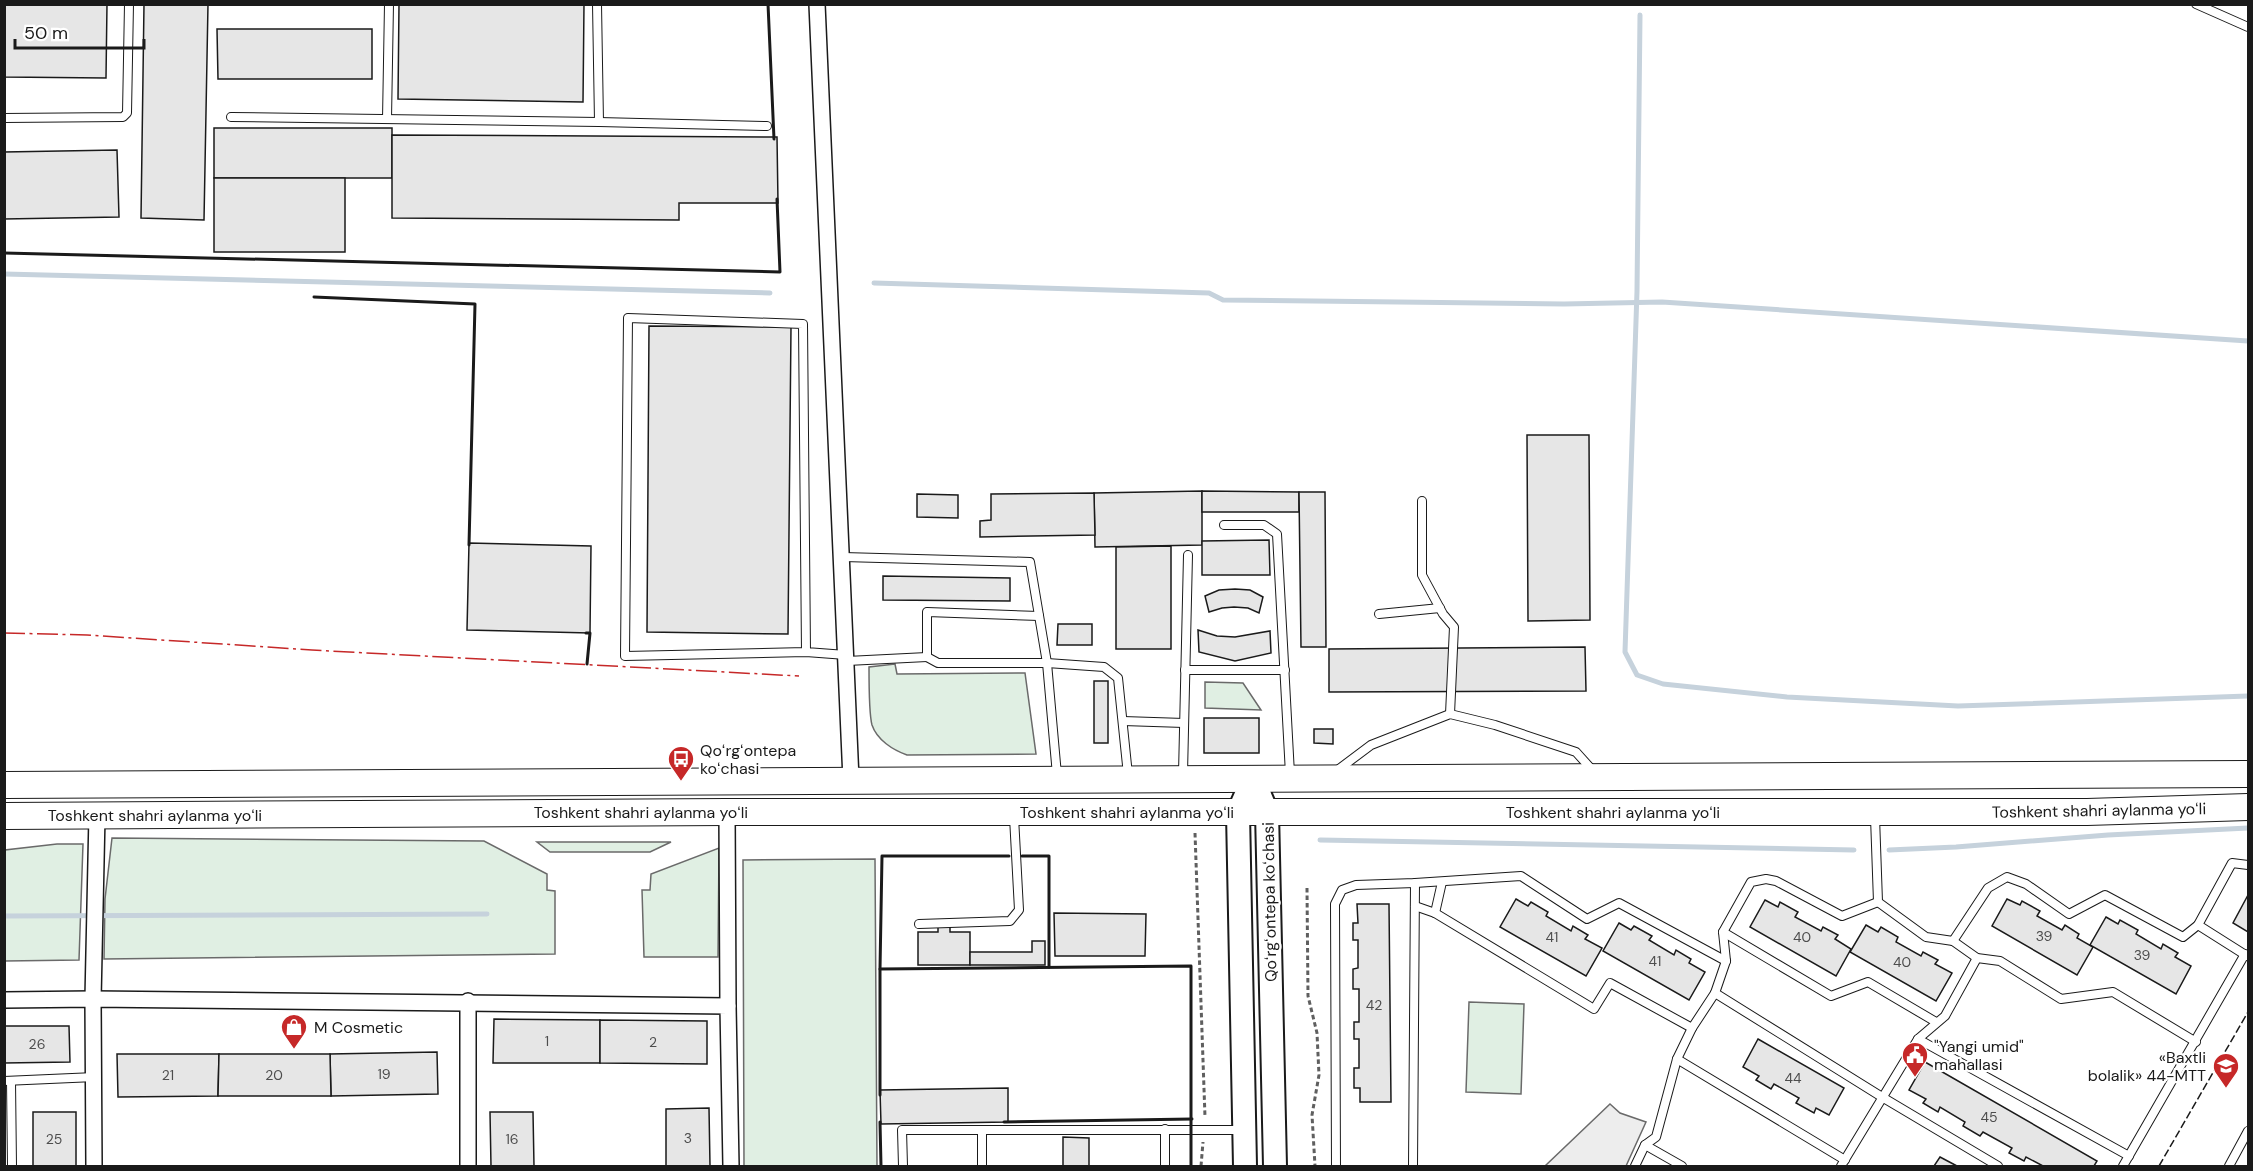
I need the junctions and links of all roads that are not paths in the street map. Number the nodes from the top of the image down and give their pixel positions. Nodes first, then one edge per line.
1 (129, 4) edge
2 (389, 4) edge
3 (597, 4) edge
4 (817, 4) edge
5 (2196, 4) edge
6 (2248, 27) edge
7 (231, 117) dead end
8 (4, 118) edge
9 (387, 119) junction
10 (599, 122) junction
11 (767, 126) dead end
12 (1422, 501) dead end
13 (1224, 525) dead end
14 (1188, 555) dead end
15 (843, 557) junction
16 (1440, 608) junction
17 (1378, 614) dead end
18 (1039, 616) junction
19 (806, 652) junction
20 (927, 657) junction
21 (847, 658) junction
22 (1047, 663) junction
23 (1185, 670) junction
24 (1285, 670) junction
25 (1450, 714) junction
26 (1123, 721) junction
27 (1184, 723) junction
28 (2248, 774) edge
29 (1876, 776) junction
30 (2087, 776) junction
31 (1599, 777) junction
32 (1290, 778) junction
33 (1327, 778) junction
34 (1057, 779) junction
35 (1129, 779) junction
36 (1182, 779) junction
37 (1252, 779) junction
38 (851, 780) junction
39 (4, 785) edge
40 (2248, 807) edge
41 (728, 812) junction
42 (1013, 812) junction
43 (1267, 812) junction
44 (1875, 812) junction
45 (2087, 812) junction
46 (1238, 813) junction
47 (97, 815) junction
48 (4, 816) edge
49 (2248, 865) edge
50 (1442, 882) junction
51 (1415, 883) junction
52 (1878, 902) junction
53 (1415, 906) junction
54 (1435, 913) junction
55 (919, 924) dead end
56 (2198, 925) junction
57 (1723, 932) junction
58 (1953, 941) junction
59 (2247, 956) edge
60 (1977, 958) junction
61 (1726, 961) junction
62 (1715, 993) junction
63 (93, 999) junction
64 (4, 1000) edge
65 (468, 1002) junction
66 (728, 1006) junction
67 (1936, 1022) junction
68 (1692, 1028) junction
69 (1918, 1039) junction
70 (2196, 1042) junction
71 (1677, 1059) junction
72 (94, 1077) junction
73 (8, 1081) edge
74 (1882, 1097) junction
75 (1165, 1129) junction
76 (982, 1130) junction
77 (1244, 1130) junction
78 (2248, 1131) edge
79 (1645, 1145) junction
80 (2129, 1156) junction
81 (1843, 1163) edge
82 (12, 1167) edge
83 (94, 1167) edge
84 (468, 1167) edge
85 (731, 1167) edge
86 (903, 1167) edge
87 (982, 1167) edge
88 (1165, 1167) edge
89 (1245, 1167) edge
90 (1275, 1167) edge
91 (1336, 1167) edge
92 (1413, 1167) edge
93 (1635, 1167) edge
94 (1682, 1167) edge
95 (1998, 1167) edge
96 (2123, 1167) edge
97 (2229, 1167) edge

1 - 8 lane
2 - 9 lane
3 - 10 lane
4 - 15 street
5 - 6 lane
7 - 9 lane
9 - 10 lane
10 - 11 lane
12 - 16 lane
13 - 24 lane
14 - 23 lane
15 - 18 lane
15 - 21 street
16 - 17 lane
16 - 25 lane
18 - 20 lane
18 - 22 lane
19 - 19 lane
19 - 21 lane
20 - 21 lane
20 - 22 lane
21 - 38 street
22 - 26 lane
22 - 34 lane
23 - 24 lane
23 - 27 lane
24 - 32 lane
25 - 31 lane
25 - 33 lane
26 - 27 lane
26 - 35 lane
27 - 36 lane
28 - 30 highway, Toshkent shahri aylanma yoʻli
29 - 30 highway, Toshkent shahri aylanma yoʻli
29 - 31 highway, Toshkent shahri aylanma yoʻli
29 - 44 highway
30 - 45 highway
31 - 33 highway, Toshkent shahri aylanma yoʻli
32 - 33 highway, Toshkent shahri aylanma yoʻli
32 - 37 highway, Toshkent shahri aylanma yoʻli
34 - 35 highway, Toshkent shahri aylanma yoʻli
34 - 38 highway, Toshkent shahri aylanma yoʻli
35 - 36 highway, Toshkent shahri aylanma yoʻli
36 - 37 highway, Toshkent shahri aylanma yoʻli
37 - 43 main road, Qoʻrgʻontepa koʻchasi
37 - 46 main road, Qoʻrgʻontepa koʻchasi
38 - 39 highway, Toshkent shahri aylanma yoʻli
40 - 45 highway, Toshkent shahri aylanma yoʻli
41 - 42 highway, Toshkent shahri aylanma yoʻli
41 - 47 highway, Toshkent shahri aylanma yoʻli
41 - 66 street
42 - 46 highway, Toshkent shahri aylanma yoʻli
42 - 55 lane
43 - 44 highway, Toshkent shahri aylanma yoʻli
43 - 46 highway, Toshkent shahri aylanma yoʻli
43 - 90 main road, Qoʻrgʻontepa koʻchasi
44 - 45 highway, Toshkent shahri aylanma yoʻli
44 - 52 lane
46 - 77 main road, Qoʻrgʻontepa koʻchasi
47 - 48 highway, Toshkent shahri aylanma yoʻli
47 - 63 street
49 - 56 lane
50 - 51 lane
50 - 54 lane
50 - 61 lane
51 - 53 lane
51 - 91 lane
52 - 57 lane
52 - 58 lane
53 - 54 lane
53 - 92 lane
54 - 68 lane
56 - 58 lane
56 - 59 lane
57 - 61 lane
57 - 67 lane
58 - 60 lane
59 - 70 lane
60 - 67 lane
60 - 70 lane
61 - 62 lane
62 - 68 lane
62 - 74 lane
63 - 64 street
63 - 65 street
63 - 72 street
65 - 66 street
65 - 84 street
66 - 85 street
67 - 69 lane
68 - 71 lane
69 - 74 lane
69 - 80 lane
70 - 80 lane
71 - 79 lane
71 - 81 lane
72 - 73 lane
72 - 83 street
73 - 82 lane
74 - 81 lane
74 - 95 lane
75 - 76 lane
75 - 77 lane
75 - 88 lane
76 - 86 lane
76 - 87 lane
77 - 89 main road, Qoʻrgʻontepa koʻchasi
78 - 97 lane
79 - 93 lane
79 - 94 lane
80 - 96 lane

